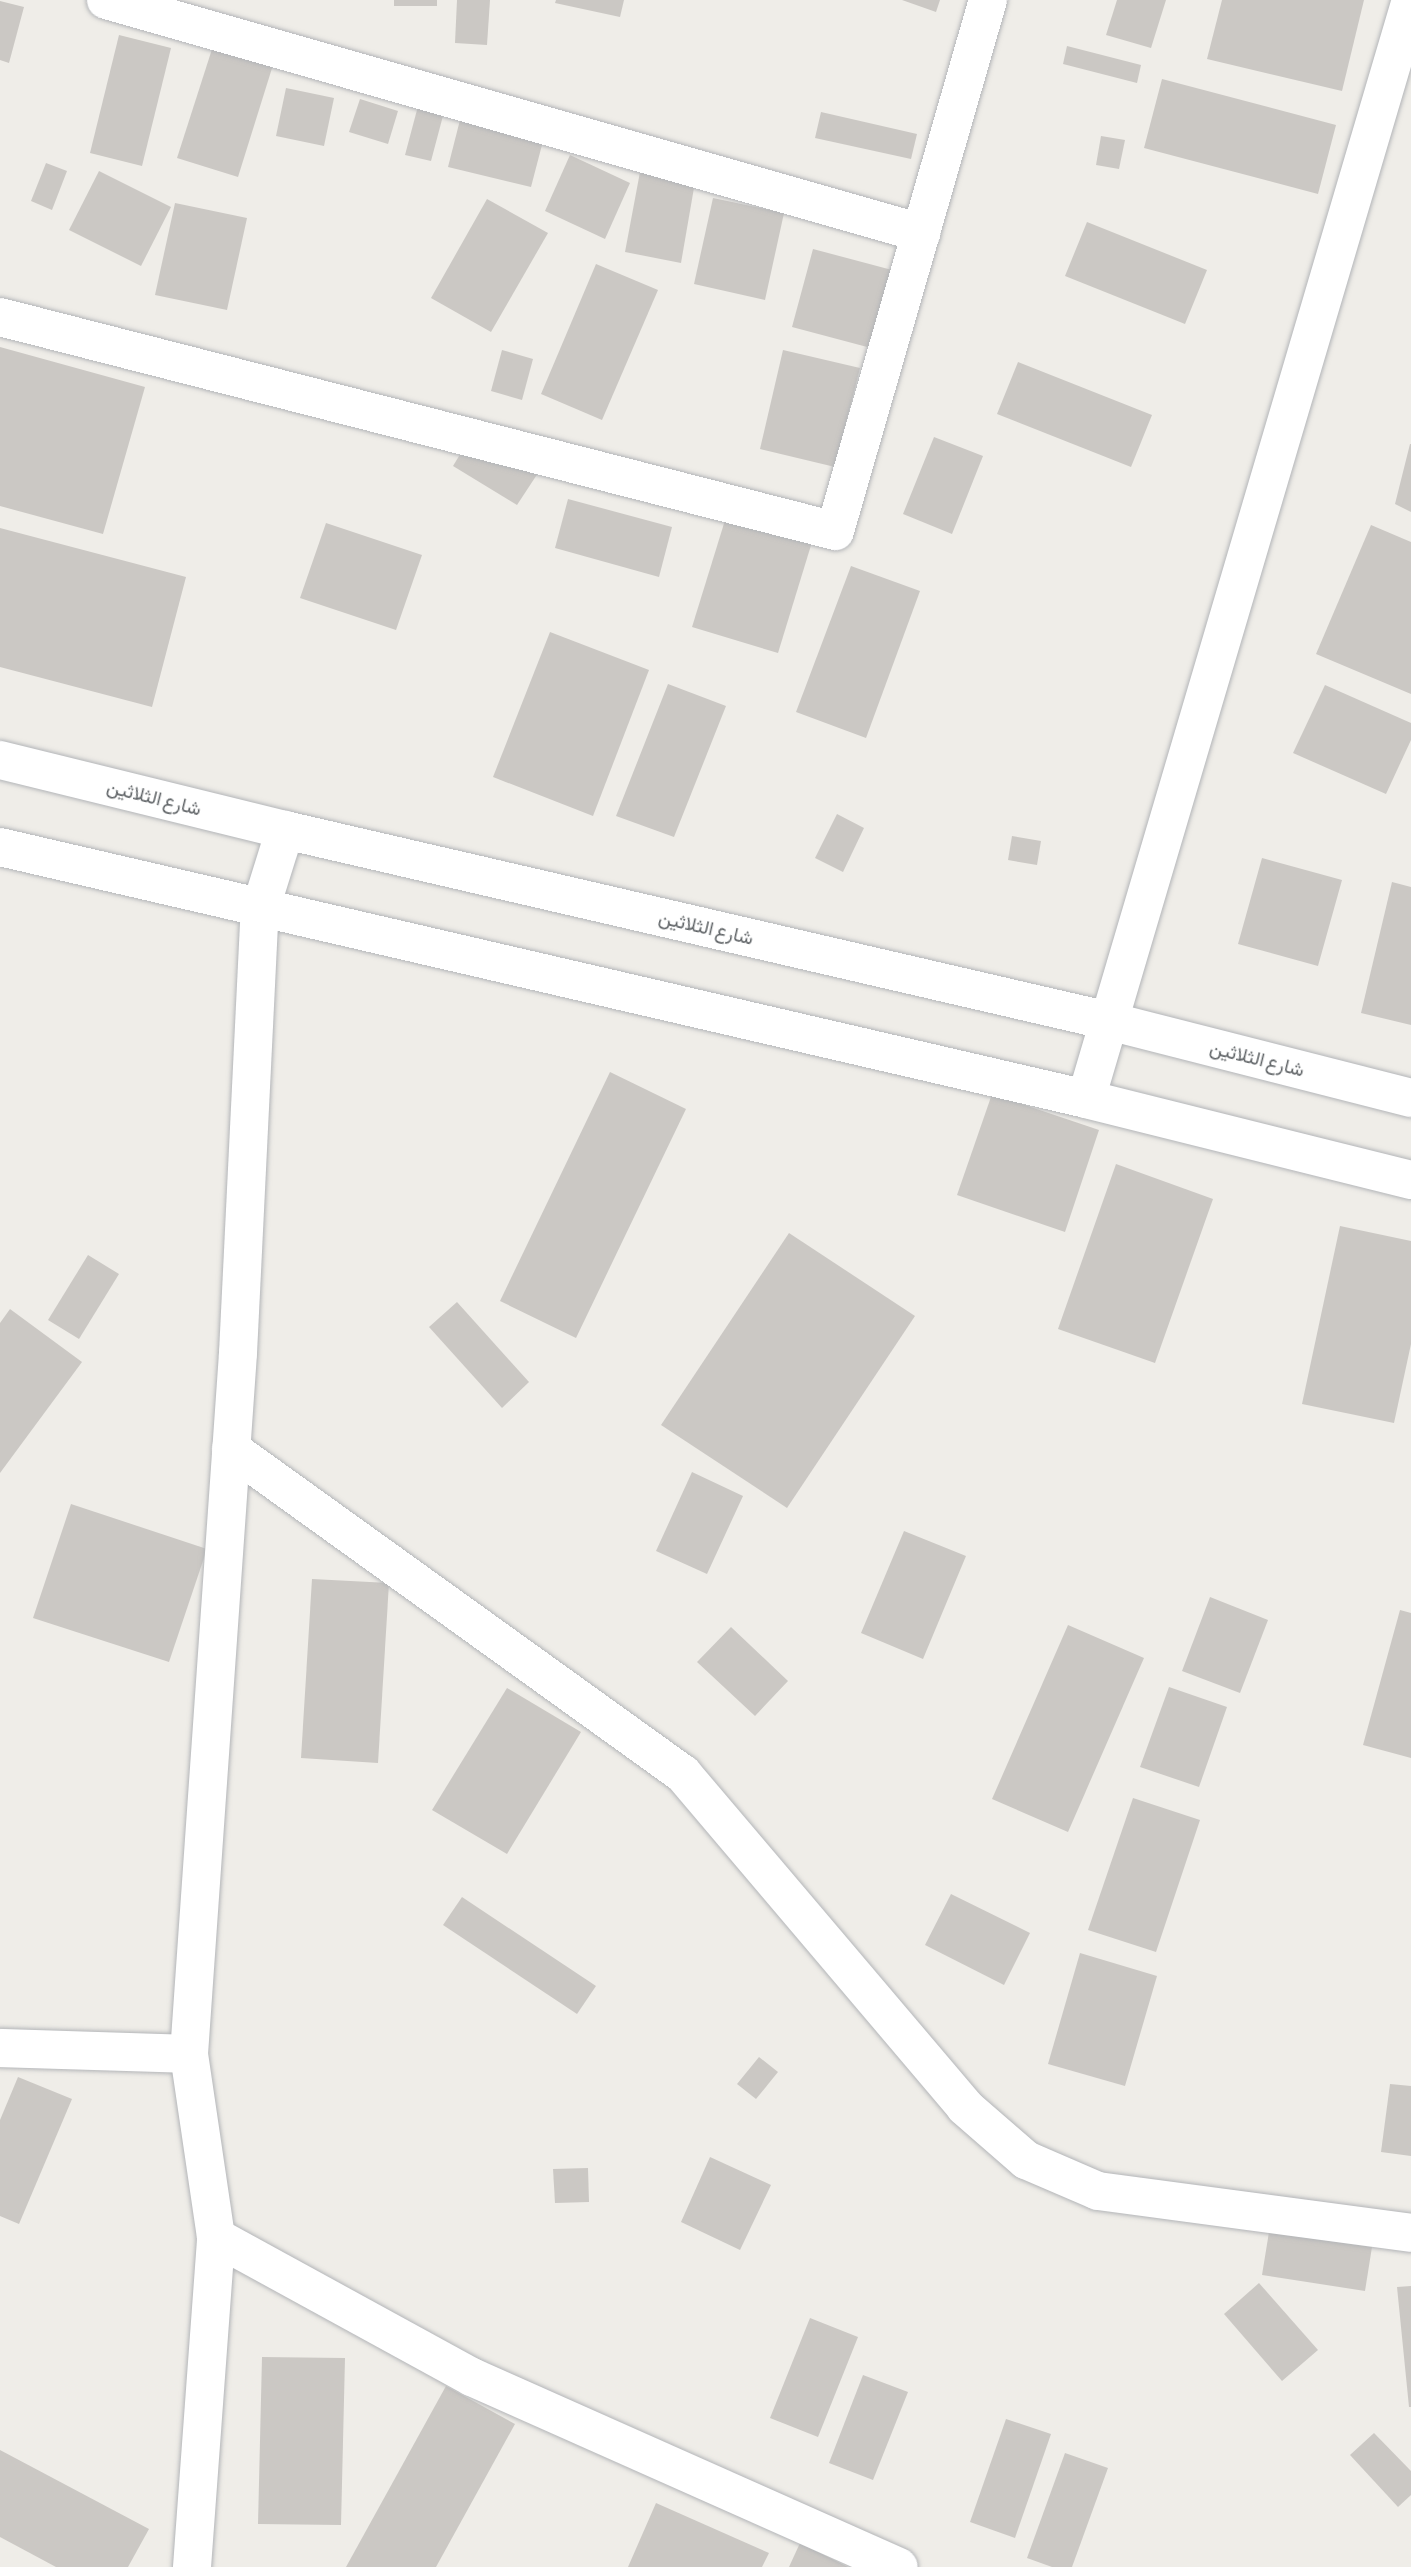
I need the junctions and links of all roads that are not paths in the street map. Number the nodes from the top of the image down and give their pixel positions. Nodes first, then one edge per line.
1 (106, 0) edge
2 (988, 0) edge
3 (1410, 0) edge
4 (210, 14) edge
5 (1404, 52) edge
6 (921, 233) junction
7 (0, 317) edge
8 (0, 760) edge
9 (285, 830) junction
10 (0, 847) edge
11 (260, 909) junction
12 (1109, 1021) junction
13 (1411, 1098) edge
14 (1086, 1099) junction
15 (1411, 1180) edge
16 (231, 1449) junction
17 (0, 2048) edge
18 (190, 2054) junction
19 (1411, 2233) edge
20 (216, 2237) junction
21 (192, 2567) edge
22 (899, 2567) edge

1 - 4 street
2 - 6 street
3 - 5 street
4 - 6 street
5 - 12 street
6 - 7 street
8 - 9 street, شارع الثلاثين
9 - 11 street
9 - 12 street, شارع الثلاثين
10 - 11 street
11 - 14 street
11 - 16 street
12 - 13 street, شارع الثلاثين
12 - 14 street
14 - 15 street
16 - 18 street
16 - 19 street
17 - 18 street
18 - 20 street
20 - 21 street
20 - 22 street

